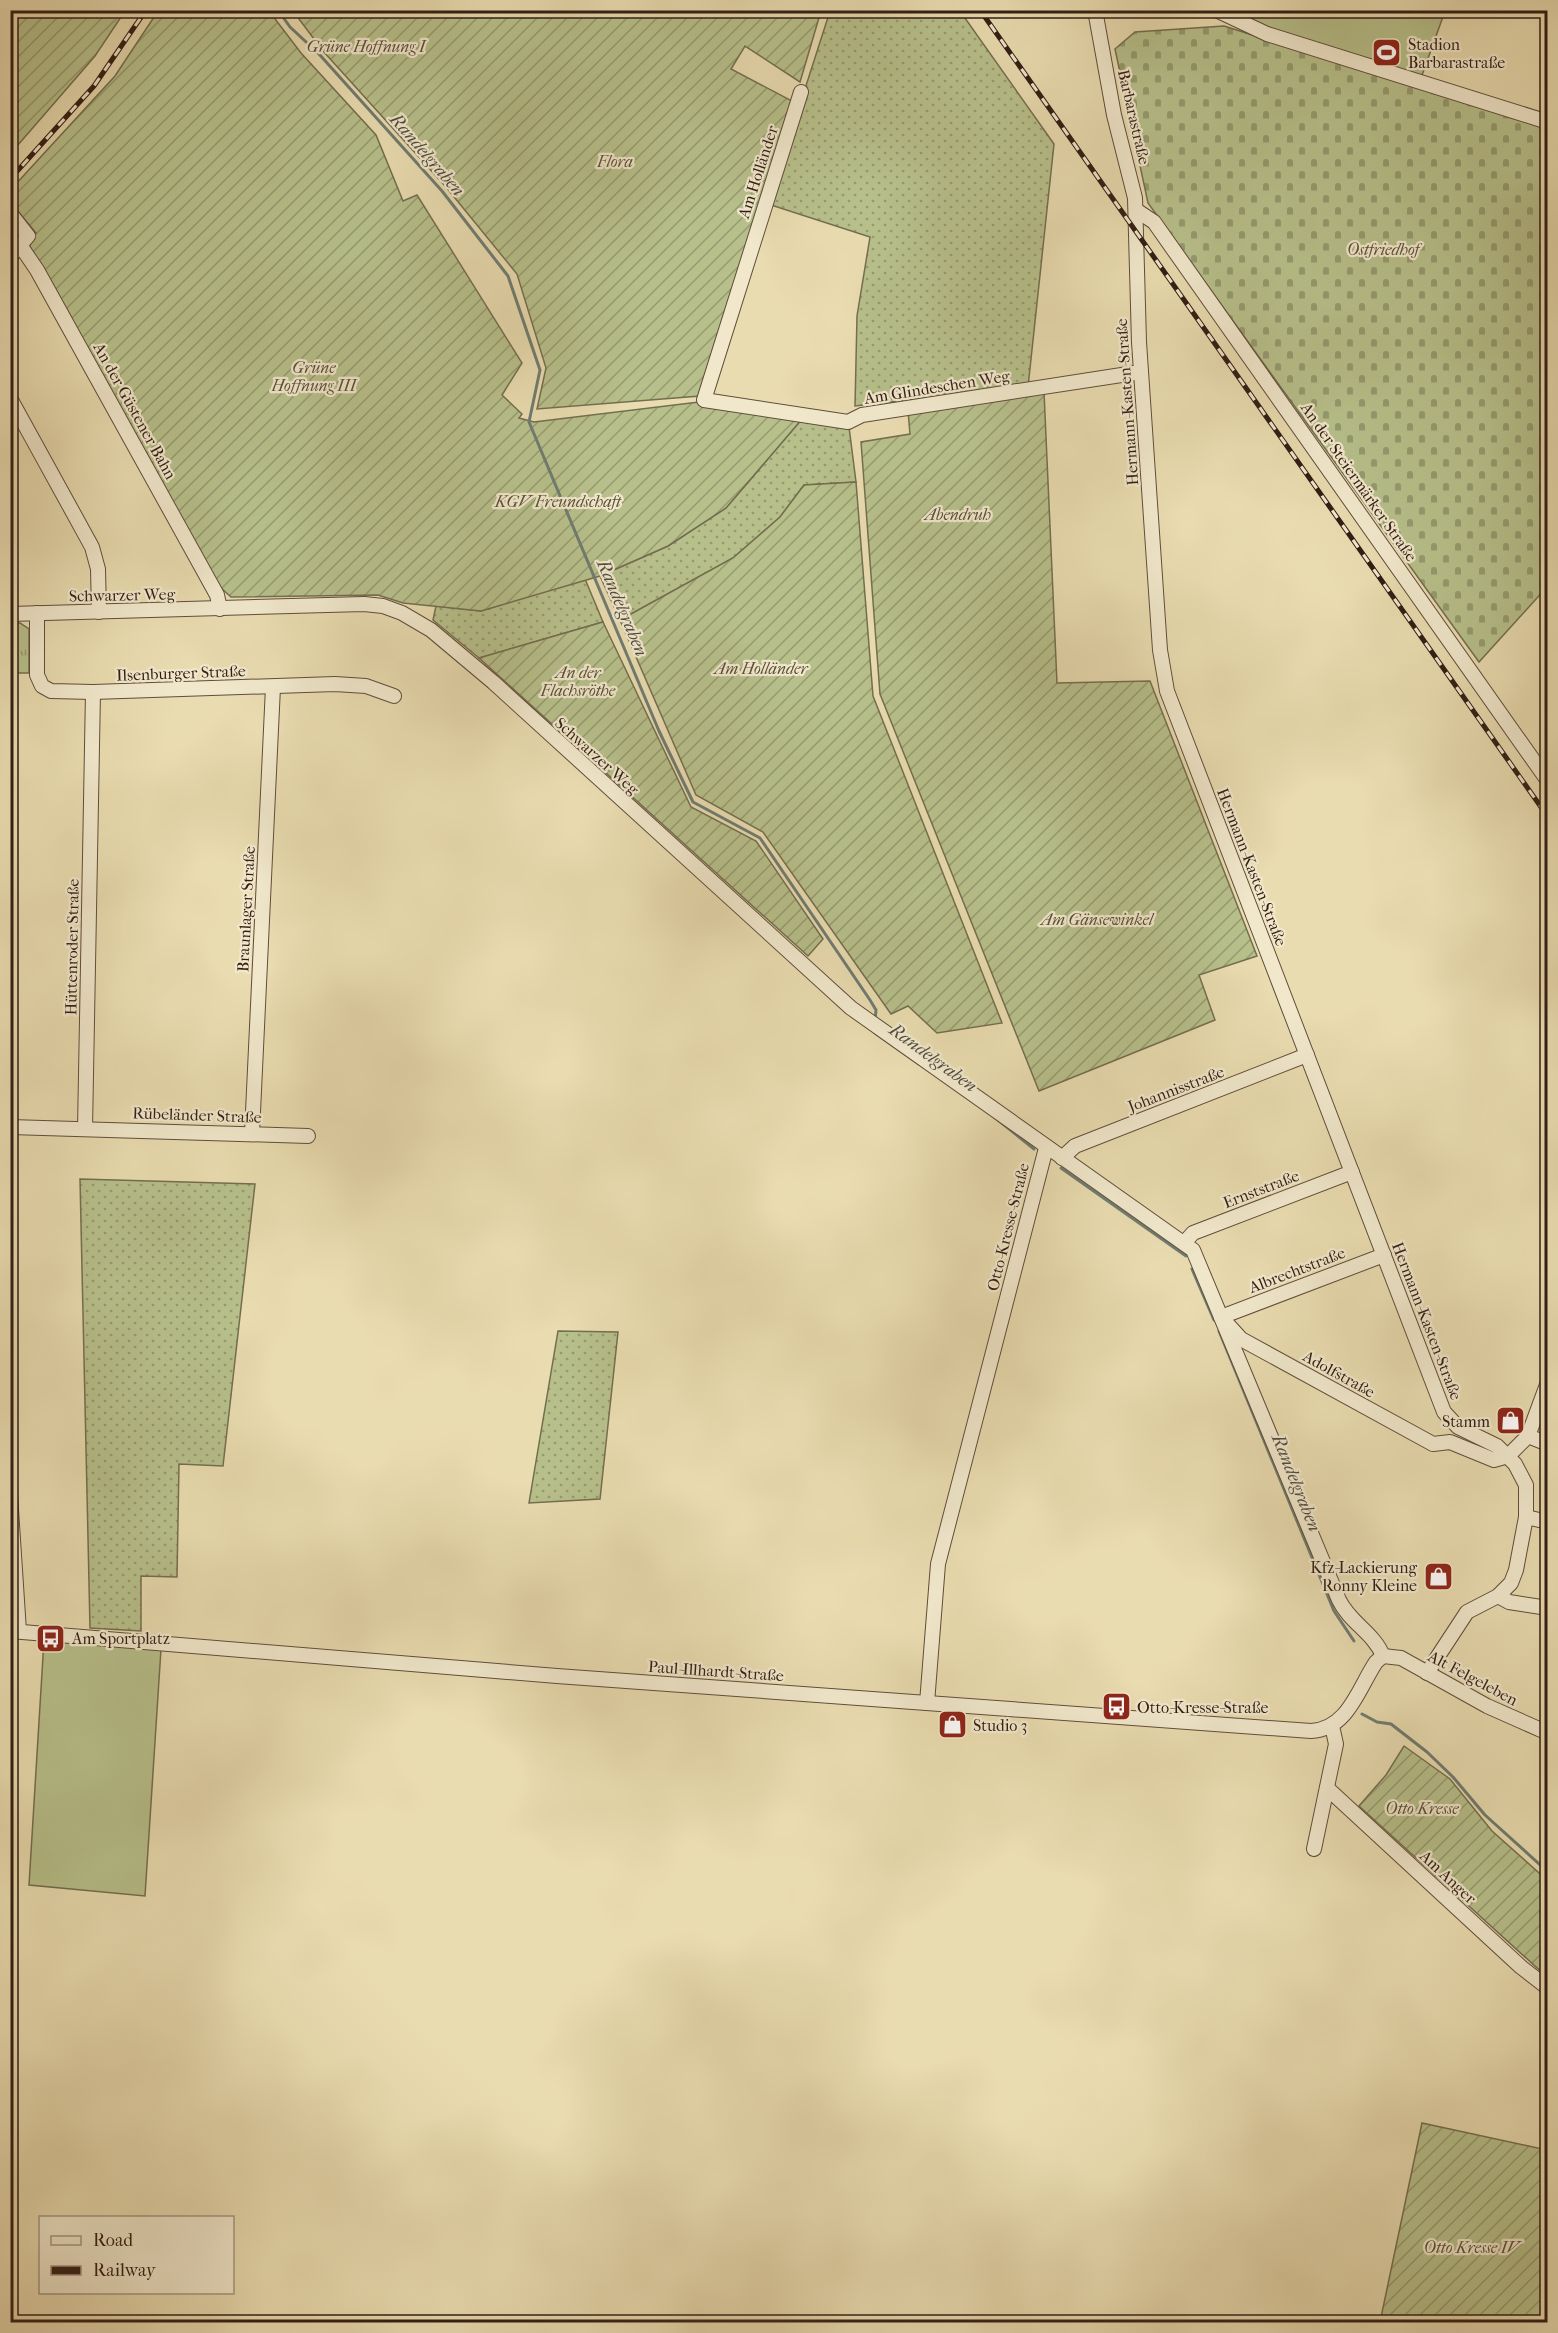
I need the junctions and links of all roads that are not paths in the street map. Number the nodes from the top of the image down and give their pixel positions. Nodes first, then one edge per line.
1 (1095, 10) edge
2 (1216, 10) edge
3 (801, 92) dead end
4 (1548, 122) edge
5 (1136, 210) junction
6 (10, 213) edge
7 (1136, 232) joint
8 (20, 245) junction
9 (10, 257) edge
10 (1141, 372) junction
11 (10, 398) edge
12 (704, 400) joint
13 (220, 609) junction
14 (99, 612) junction
15 (10, 614) edge
16 (37, 614) junction
17 (273, 687) junction
18 (93, 692) junction
19 (394, 696) dead end
20 (1548, 781) edge
21 (1307, 1055) junction
22 (10, 1127) edge
23 (85, 1129) junction
24 (252, 1133) junction
25 (308, 1136) dead end
26 (1046, 1148) junction
27 (1062, 1158) junction
28 (1352, 1172) junction
29 (1185, 1242) junction
30 (1384, 1255) junction
31 (1221, 1317) junction
32 (1548, 1382) edge
33 (1458, 1426) junction
34 (1528, 1436) junction
35 (1450, 1442) junction
36 (1548, 1444) edge
37 (1508, 1456) junction
38 (10, 1494) edge
39 (1526, 1517) junction
40 (1548, 1521) edge
41 (1498, 1596) junction
42 (1548, 1608) edge
43 (15, 1631) edge
44 (1383, 1656) junction
45 (1427, 1673) junction
46 (927, 1703) junction
47 (1332, 1726) junction
48 (1548, 1733) edge
49 (1327, 1788) junction
50 (1314, 1849) dead end
51 (1548, 1988) edge

1 - 5 street, Barbarastraße
2 - 4 street
3 - 12 street, Am Holländer
5 - 7 street, Barbarastraße
5 - 20 street, An der Steiermärker Straße
6 - 8 street
7 - 10 street, Hermann-Kasten-Straße
8 - 9 street
8 - 13 street, An der Güstener Bahn
10 - 12 street, Am Glindeschen Weg
10 - 21 street, Hermann-Kasten-Straße
11 - 14 street
13 - 14 street, Schwarzer Weg
13 - 26 street, Schwarzer Weg
14 - 16 street, Schwarzer Weg
15 - 16 street, Schwarzer Weg
16 - 18 street, Ilsenburger Straße
17 - 18 street, Ilsenburger Straße
17 - 19 street, Ilsenburger Straße
17 - 24 street, Braunlager Straße
18 - 23 street, Hüttenroder Straße
21 - 27 street, Johannisstraße
21 - 28 street, Hermann-Kasten-Straße
22 - 23 street
23 - 24 street, Rübeländer Straße
24 - 25 street, Rübeländer Straße
26 - 27 street
26 - 46 street, Otto-Kresse-Straße
27 - 29 street
28 - 29 street, Ernststraße
28 - 30 street, Hermann-Kasten-Straße
29 - 31 street
30 - 31 street, Albrechtstraße
30 - 33 street, Hermann-Kasten-Straße
31 - 35 street, Adolfstraße
31 - 44 street
32 - 34 street
33 - 35 street
33 - 37 street, Hermann-Kasten-Straße
34 - 36 street
34 - 37 street
35 - 37 street, Adolfstraße
37 - 39 street
38 - 43 street
39 - 40 street
39 - 41 street
41 - 42 street
41 - 45 street
43 - 46 street, Paul-Illhardt-Straße
44 - 45 street, Alt Felgeleben
44 - 47 street
45 - 48 street, Alt Felgeleben
46 - 47 street, Paul-Illhardt-Straße
47 - 49 street
49 - 50 street
49 - 51 street, Am Anger

